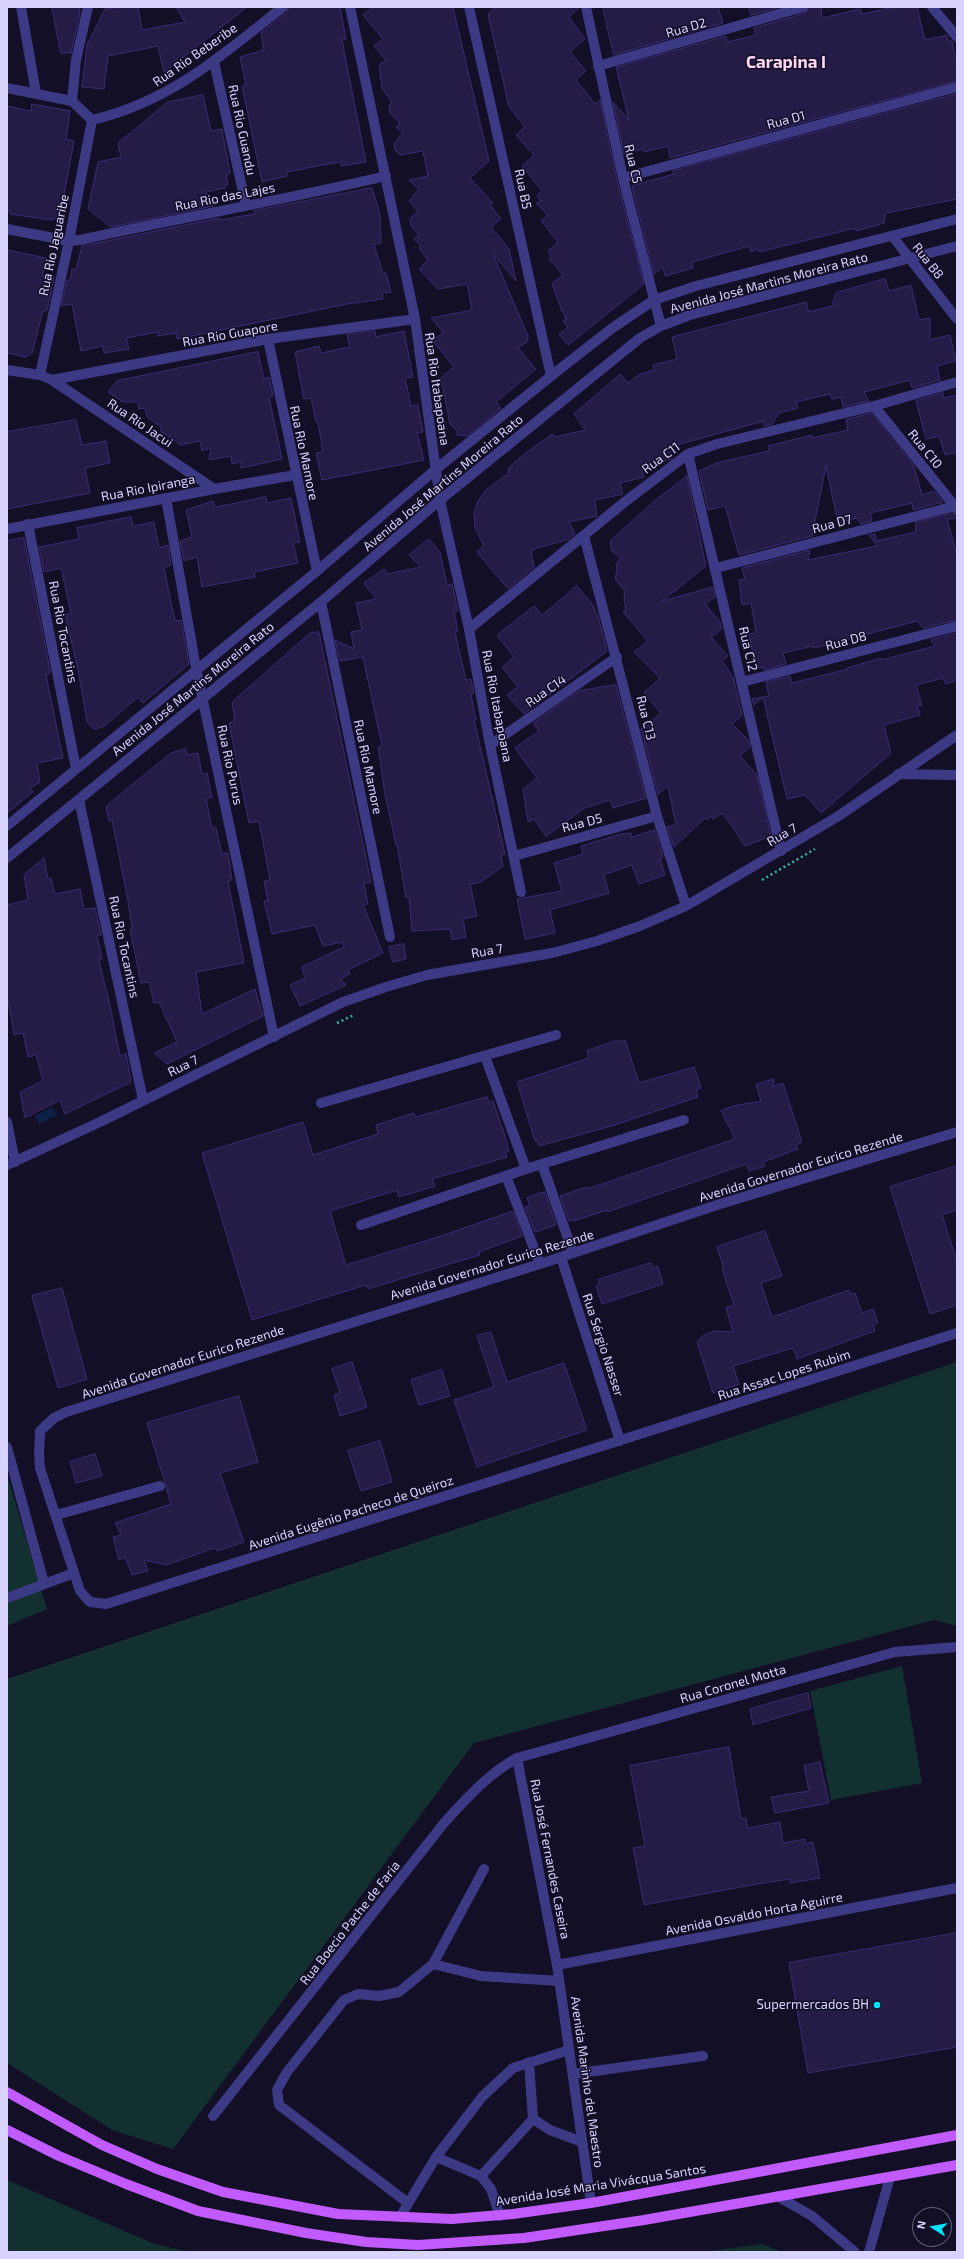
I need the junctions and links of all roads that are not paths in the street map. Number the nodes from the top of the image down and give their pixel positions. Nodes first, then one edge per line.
1 (21, 7) edge
2 (88, 7) edge
3 (283, 7) edge
4 (350, 7) edge
5 (586, 7) edge
6 (803, 7) edge
7 (932, 7) edge
8 (473, 9) edge
9 (957, 37) edge
10 (214, 62) junction
11 (598, 66) junction
12 (957, 87) edge
13 (7, 88) edge
14 (36, 93) junction
15 (72, 101) junction
16 (92, 120) junction
17 (386, 176) junction
18 (623, 178) junction
19 (246, 205) junction
20 (957, 219) edge
21 (7, 229) edge
22 (893, 237) junction
23 (69, 241) junction
24 (957, 246) edge
25 (910, 260) junction
26 (654, 300) junction
27 (957, 319) edge
28 (415, 320) junction
29 (661, 326) junction
30 (268, 339) junction
31 (7, 370) edge
32 (40, 375) junction
33 (551, 376) junction
34 (52, 380) junction
35 (957, 382) edge
36 (874, 406) junction
37 (688, 454) junction
38 (434, 470) junction
39 (295, 475) junction
40 (214, 488) junction
41 (166, 498) junction
42 (440, 500) junction
43 (956, 507) edge
44 (28, 524) junction
45 (7, 529) edge
46 (584, 536) junction
47 (716, 568) junction
48 (317, 571) junction
49 (321, 602) junction
50 (957, 626) edge
51 (469, 629) junction
52 (617, 657) junction
53 (196, 668) junction
54 (742, 682) junction
55 (203, 697) junction
56 (957, 735) edge
57 (490, 745) junction
58 (76, 769) junction
59 (898, 774) junction
60 (957, 775) edge
61 (79, 800) junction
62 (657, 816) junction
63 (7, 826) edge
64 (781, 851) junction
65 (514, 856) junction
66 (7, 858) edge
67 (521, 892) dead end
68 (686, 906) junction
69 (390, 937) dead end
70 (556, 1034) dead end
71 (274, 1037) junction
72 (485, 1056) junction
73 (143, 1100) junction
74 (321, 1103) dead end
75 (684, 1120) dead end
76 (7, 1122) edge
77 (957, 1132) edge
78 (11, 1164) edge
79 (542, 1164) junction
80 (526, 1169) junction
81 (506, 1176) junction
82 (361, 1225) dead end
83 (573, 1253) junction
84 (561, 1257) junction
85 (540, 1264) junction
86 (957, 1333) edge
87 (620, 1441) junction
88 (7, 1447) edge
89 (160, 1486) dead end
90 (56, 1515) junction
91 (74, 1573) junction
92 (44, 1583) junction
93 (7, 1598) edge
94 (957, 1647) edge
95 (517, 1758) junction
96 (484, 1869) dead end
97 (957, 1888) edge
98 (433, 1964) junction
99 (557, 1965) junction
100 (559, 1981) junction
101 (569, 2050) junction
102 (703, 2056) dead end
103 (530, 2062) junction
104 (572, 2074) junction
105 (7, 2092) edge
106 (213, 2116) dead end
107 (533, 2119) junction
108 (7, 2130) edge
109 (957, 2135) edge
110 (582, 2142) junction
111 (436, 2157) junction
112 (957, 2164) edge
113 (481, 2176) junction
114 (890, 2177) junction
115 (777, 2196) junction
116 (408, 2203) junction
117 (591, 2203) junction
118 (500, 2216) junction
119 (400, 2217) junction
120 (855, 2252) edge
121 (869, 2252) edge

1 - 14 street
2 - 15 street
3 - 10 street, Rua Rio Beberibe
4 - 17 street, Rua Rio Itabapoana
5 - 11 street, Rua C5
6 - 11 street, Rua D2
7 - 9 street
8 - 33 street, Rua B5
10 - 16 street, Rua Rio Beberibe
10 - 19 street, Rua Rio Guandu
11 - 18 street, Rua C5
12 - 18 street, Rua D1
13 - 14 street
14 - 15 street
15 - 16 street
16 - 23 street, Rua Rio Jaguaribe
17 - 19 street, Rua Rio das Lajes
17 - 28 street, Rua Rio Itabapoana
18 - 26 street, Rua C5
19 - 23 street, Rua Rio das Lajes
20 - 22 street, Avenida José Martins Moreira Rato
21 - 23 street
22 - 25 street, Rua B8
22 - 26 street, Avenida José Martins Moreira Rato
23 - 32 street, Rua Rio Jaguaribe
24 - 25 street, Avenida José Martins Moreira Rato
25 - 27 street, Rua B8
25 - 29 street, Avenida José Martins Moreira Rato
26 - 29 street, Rua C5
26 - 33 street, Avenida José Martins Moreira Rato
28 - 30 street, Rua Rio Guapore
28 - 38 street, Rua Rio Itabapoana
29 - 42 street, Avenida José Martins Moreira Rato
30 - 34 street, Rua Rio Guapore
30 - 39 street, Rua Rio Mamore
31 - 32 street, Rua Rio Jacui
32 - 34 street, Rua Rio Jacui
33 - 38 street, Avenida José Martins Moreira Rato
34 - 40 street, Rua Rio Jacui
35 - 36 street, Rua C11
36 - 37 street, Rua C11
36 - 43 street, Rua C10
37 - 46 street, Rua C11
37 - 47 street, Rua C12
38 - 42 street, Rua Rio Itabapoana
38 - 48 street, Avenida José Martins Moreira Rato
39 - 40 street, Rua Rio Ipiranga
39 - 48 street, Rua Rio Mamore
40 - 41 street, Rua Rio Ipiranga
41 - 44 street, Rua Rio Ipiranga
41 - 53 street, Rua Rio Purus
42 - 49 street, Avenida José Martins Moreira Rato
42 - 51 street, Rua Rio Itabapoana
43 - 47 street, Rua D7
44 - 45 street, Rua Rio Ipiranga
44 - 58 street, Rua Rio Tocantins
46 - 51 street, Rua C11
46 - 52 street, Rua C13
47 - 54 street, Rua C12
48 - 53 street, Avenida José Martins Moreira Rato
49 - 55 street, Avenida José Martins Moreira Rato
49 - 69 street, Rua Rio Mamore
50 - 54 street, Rua D8
51 - 57 street, Rua Rio Itabapoana
52 - 57 street, Rua C14
52 - 62 street, Rua C13
53 - 55 street, Rua Rio Purus
53 - 58 street, Avenida José Martins Moreira Rato
54 - 64 street, Rua C12
55 - 61 street, Avenida José Martins Moreira Rato
55 - 71 street, Rua Rio Purus
56 - 59 street, Rua 7
57 - 65 street, Rua Rio Itabapoana
58 - 63 street, Avenida José Martins Moreira Rato
59 - 60 street
59 - 64 street, Rua 7
61 - 66 street, Avenida José Martins Moreira Rato
61 - 73 street, Rua Rio Tocantins
62 - 65 street, Rua D5
62 - 68 street, Rua C13
64 - 68 street, Rua 7
65 - 67 street, Rua Rio Itabapoana
68 - 71 street, Rua 7
70 - 72 street
71 - 73 street, Rua 7
72 - 74 street
72 - 80 street
73 - 78 street, Rua 7
75 - 79 street
76 - 78 street
77 - 83 street, Avenida Governador Eurico Rezende
79 - 80 street
79 - 83 street
80 - 81 street
81 - 82 street
81 - 85 street
83 - 84 street, Avenida Governador Eurico Rezende
84 - 85 street, Avenida Governador Eurico Rezende
84 - 87 street, Rua Sérgio Nasser
85 - 90 street, Avenida Governador Eurico Rezende
86 - 87 street, Rua Assac Lopes Rubim
87 - 91 street, Avenida Eugênio Pacheco de Queiroz
88 - 92 street
89 - 90 street
90 - 91 street
91 - 92 street
92 - 93 street
94 - 95 street, Rua Coronel Motta
95 - 99 street, Rua José Fernandes Caseira
95 - 106 street, Rua Boecio Pache de Faria
96 - 98 street
97 - 99 street, Avenida Osvaldo Horta Aguirre
98 - 100 street
98 - 116 street
99 - 100 street, Avenida Marinho del Maestro
100 - 101 street, Avenida Marinho del Maestro
101 - 103 street
101 - 104 street, Avenida Marinho del Maestro
102 - 104 street
103 - 107 street
103 - 111 street
104 - 110 street, Avenida Marinho del Maestro
105 - 119 main road, Avenida José Maria Vivácqua Santos
107 - 110 street
107 - 113 street
108 - 115 main road
109 - 117 main road, Avenida José Maria Vivácqua Santos
110 - 117 street, Avenida Marinho del Maestro
111 - 113 street
111 - 116 street
112 - 114 main road
113 - 118 street
114 - 115 main road
114 - 121 street
115 - 120 street
116 - 119 street
117 - 118 main road, Avenida José Maria Vivácqua Santos
118 - 119 main road, Avenida José Maria Vivácqua Santos

